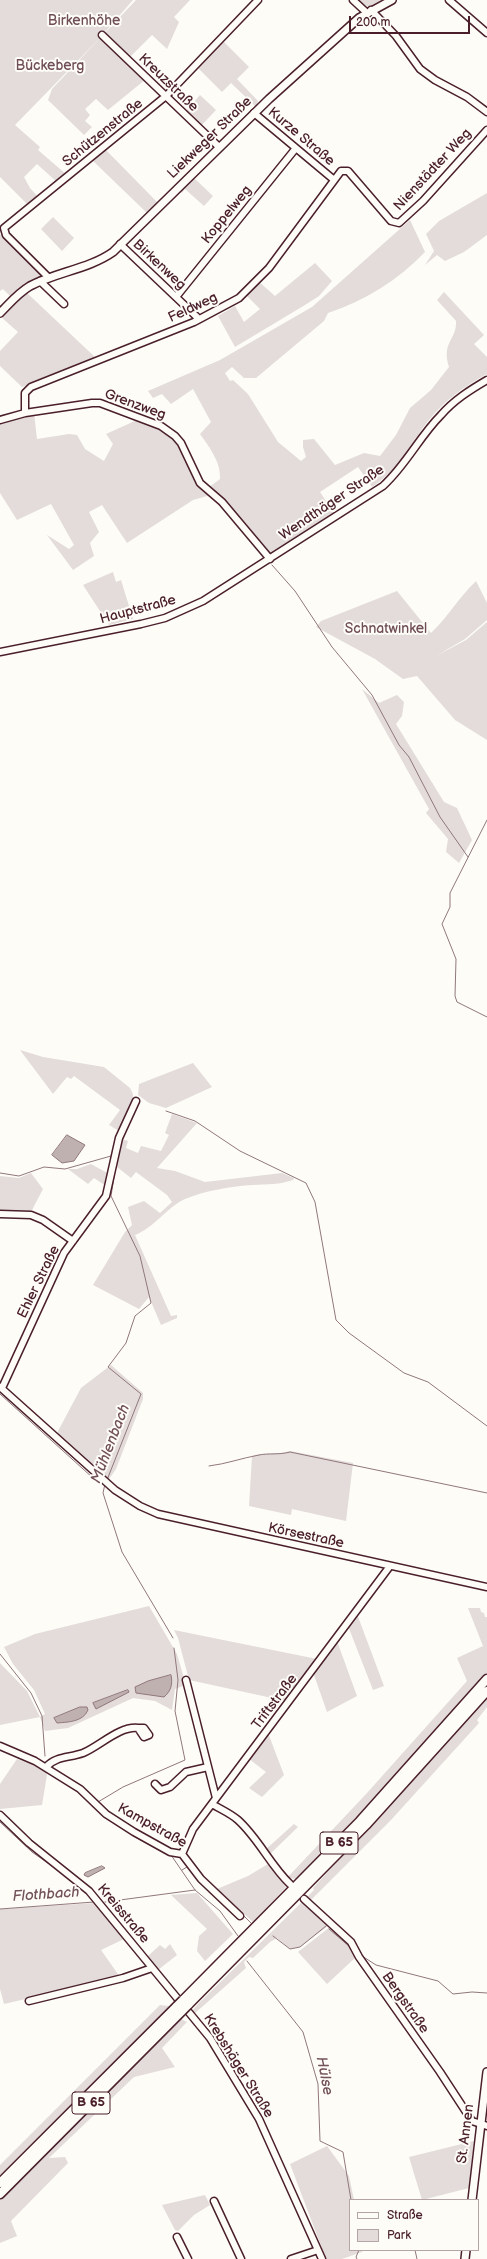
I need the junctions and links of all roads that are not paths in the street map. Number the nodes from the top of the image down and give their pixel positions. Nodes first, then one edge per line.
1 (258, 0) edge
2 (353, 0) edge
3 (392, 0) edge
4 (448, 0) edge
5 (369, 11) junction
6 (487, 33) edge
7 (102, 35) dead end
8 (166, 96) junction
9 (487, 112) edge
10 (254, 113) junction
11 (487, 130) edge
12 (219, 148) junction
13 (296, 148) junction
14 (341, 171) joint
15 (333, 179) junction
16 (120, 244) junction
17 (49, 278) junction
18 (40, 281) junction
19 (176, 297) junction
20 (64, 304) dead end
21 (0, 313) edge
22 (199, 319) junction
23 (487, 380) edge
24 (25, 413) junction
25 (0, 420) edge
26 (270, 559) junction
27 (0, 652) edge
28 (136, 1101) dead end
29 (0, 1214) edge
30 (73, 1241) junction
31 (1, 1387) edge
32 (390, 1566) junction
33 (487, 1587) edge
34 (487, 1679) edge
35 (186, 1680) dead end
36 (487, 1691) edge
37 (138, 1728) dead end
38 (0, 1746) edge
39 (46, 1767) junction
40 (208, 1767) junction
41 (155, 1784) dead end
42 (214, 1801) junction
43 (0, 1815) edge
44 (182, 1854) junction
45 (290, 1884) dead end
46 (304, 1899) dead end
47 (240, 1916) dead end
48 (152, 1968) junction
49 (29, 2001) dead end
50 (182, 2006) junction
51 (487, 2072) edge
52 (484, 2126) edge
53 (0, 2183) edge
54 (0, 2194) edge
55 (472, 2199) edge
56 (214, 2201) dead end
57 (177, 2237) dead end
58 (318, 2250) junction
59 (188, 2259) edge
60 (241, 2259) edge
61 (290, 2259) edge
62 (322, 2259) edge

1 - 8 street, Schützenstraße
2 - 5 street
3 - 5 main road, Liekweger Straße
4 - 6 street
5 - 9 street
5 - 10 main road, Liekweger Straße
7 - 8 street, Kreuzstraße
8 - 12 street, Kreuzstraße
8 - 17 street, Schützenstraße
10 - 12 main road, Liekweger Straße
10 - 13 street, Kurze Straße
11 - 14 street, Nienstädter Weg
12 - 16 main road, Liekweger Straße
13 - 15 street, Kurze Straße
13 - 19 street, Koppelweg
14 - 15 street, Feldweg
15 - 22 street, Feldweg
16 - 17 main road, Liekweger Straße
16 - 19 street, Birkenweg
17 - 18 main road, Liekweger Straße
18 - 20 street
18 - 21 main road, Liekweger Straße
19 - 22 street, Birkenweg
22 - 24 street, Feldweg
23 - 26 street, Wendthäger Straße
24 - 25 street, Grenzweg
24 - 26 street, Grenzweg
26 - 27 street, Hauptstraße
28 - 30 street, Ehler Straße
29 - 30 street
30 - 31 street, Ehler Straße
31 - 32 street, Körsestraße
32 - 33 street, Körsestraße
32 - 42 street, Triftstraße
34 - 50 highway, B 65
35 - 40 street
36 - 50 highway, B 65
37 - 39 street
38 - 39 street, Kampstraße
39 - 44 street, Kampstraße
40 - 41 street
40 - 42 street
42 - 44 street, Triftstraße
42 - 45 street
43 - 48 street, Kreisstraße
44 - 47 street, Kampstraße
46 - 52 street, Bergstraße
48 - 49 street
48 - 58 street, Krebshäger Straße
50 - 53 highway, B 65
50 - 54 highway, B 65
51 - 52 main road, St. Annen
52 - 55 main road, St. Annen
56 - 60 street
57 - 59 street
58 - 61 street
58 - 62 street, Krebshäger Straße

